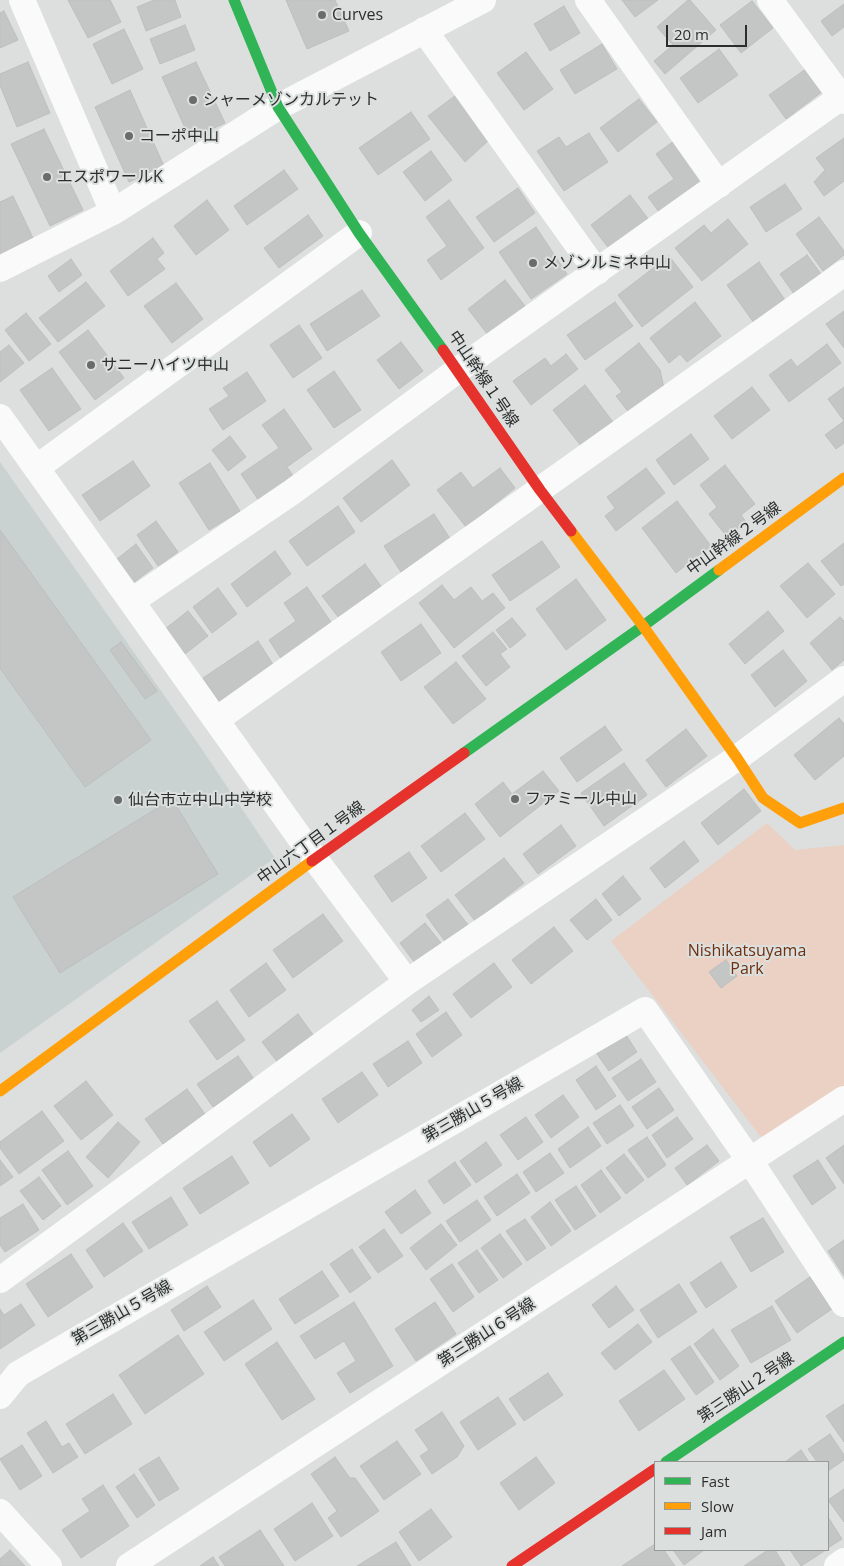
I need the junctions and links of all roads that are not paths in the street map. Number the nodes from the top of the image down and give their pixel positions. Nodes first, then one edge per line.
1 (22, 0) edge
2 (234, 0) edge
3 (484, 0) edge
4 (588, 0) edge
5 (770, 0) edge
6 (424, 30) junction
7 (843, 98) edge
8 (278, 107) junction
9 (719, 185) junction
10 (113, 212) junction
11 (360, 233) junction
12 (0, 269) edge
13 (596, 272) junction
14 (844, 273) edge
15 (458, 370) junction
16 (0, 417) edge
17 (36, 468) junction
18 (844, 478) edge
19 (540, 490) junction
20 (132, 601) junction
21 (643, 626) junction
22 (844, 679) edge
23 (216, 720) junction
24 (737, 758) junction
25 (844, 808) edge
26 (315, 859) junction
27 (407, 982) junction
28 (0, 1090) edge
29 (844, 1099) edge
30 (750, 1161) junction
31 (0, 1280) edge
32 (844, 1304) edge
33 (844, 1342) edge
34 (2, 1388) edge
35 (667, 1461) edge
36 (654, 1470) edge
37 (0, 1512) edge
38 (844, 1561) edge
39 (49, 1566) edge
40 (129, 1566) edge
41 (512, 1566) edge
42 (837, 1566) edge

1 - 10 street
2 - 8 street, 中山幹線１号線
3 - 6 street
4 - 9 street
5 - 7 street
6 - 8 street
6 - 13 street
7 - 9 street
8 - 10 street
8 - 11 street, 中山幹線１号線
9 - 13 street
10 - 12 street
11 - 15 street, 中山幹線１号線
11 - 17 street
13 - 15 street
14 - 19 street
15 - 19 street, 中山幹線１号線
15 - 20 street
16 - 17 street
17 - 20 street
18 - 21 street, 中山幹線２号線
19 - 21 street, 中山幹線１号線
19 - 23 street
20 - 23 street
21 - 24 street, 中山幹線１号線
21 - 26 street, 中山六丁目１号線
22 - 24 street
23 - 26 street
24 - 25 street, 中山幹線１号線
24 - 27 street
26 - 27 street
26 - 28 street, 中山六丁目１号線
27 - 31 street
29 - 30 street, 第三勝山６号線
30 - 32 street, 第三勝山５号線
30 - 34 street, 第三勝山５号線
30 - 40 street, 第三勝山６号線
33 - 35 street, 第三勝山２号線
36 - 41 street
37 - 39 street
38 - 42 street

